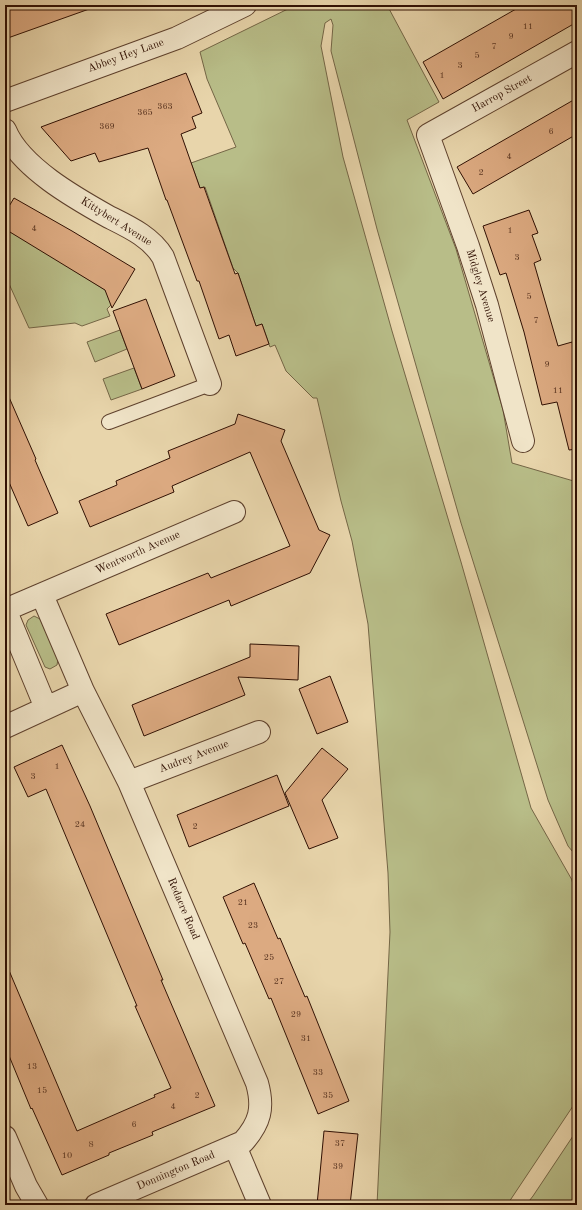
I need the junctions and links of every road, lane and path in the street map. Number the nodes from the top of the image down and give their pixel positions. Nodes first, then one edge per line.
1 (245, 5) edge
2 (577, 52) edge
3 (5, 101) edge
4 (5, 130) edge
5 (428, 135) joint
6 (210, 384) joint
7 (108, 422) dead end
8 (522, 441) dead end
9 (234, 512) dead end
10 (42, 595) junction
11 (5, 610) edge
12 (83, 691) junction
13 (46, 708) junction
14 (5, 727) edge
15 (259, 732) dead end
16 (129, 782) junction
17 (252, 1132) joint
18 (5, 1137) edge
19 (235, 1146) junction
20 (37, 1205) edge
21 (96, 1205) edge
22 (260, 1205) edge

1 - 3 street, Abbey Hey Lane
2 - 5 street, Harrop Street
4 - 6 street, Kittybert Avenue
5 - 8 street, Midgley Avenue
6 - 7 lane
9 - 10 street, Wentworth Avenue
10 - 11 street
10 - 12 street, Redacre Road
11 - 13 street
12 - 13 street
12 - 16 street, Redacre Road
13 - 14 street
15 - 16 street, Audrey Avenue
16 - 17 street, Redacre Road
17 - 19 street, Donnington Road
18 - 20 street
19 - 21 street, Donnington Road
19 - 22 street

